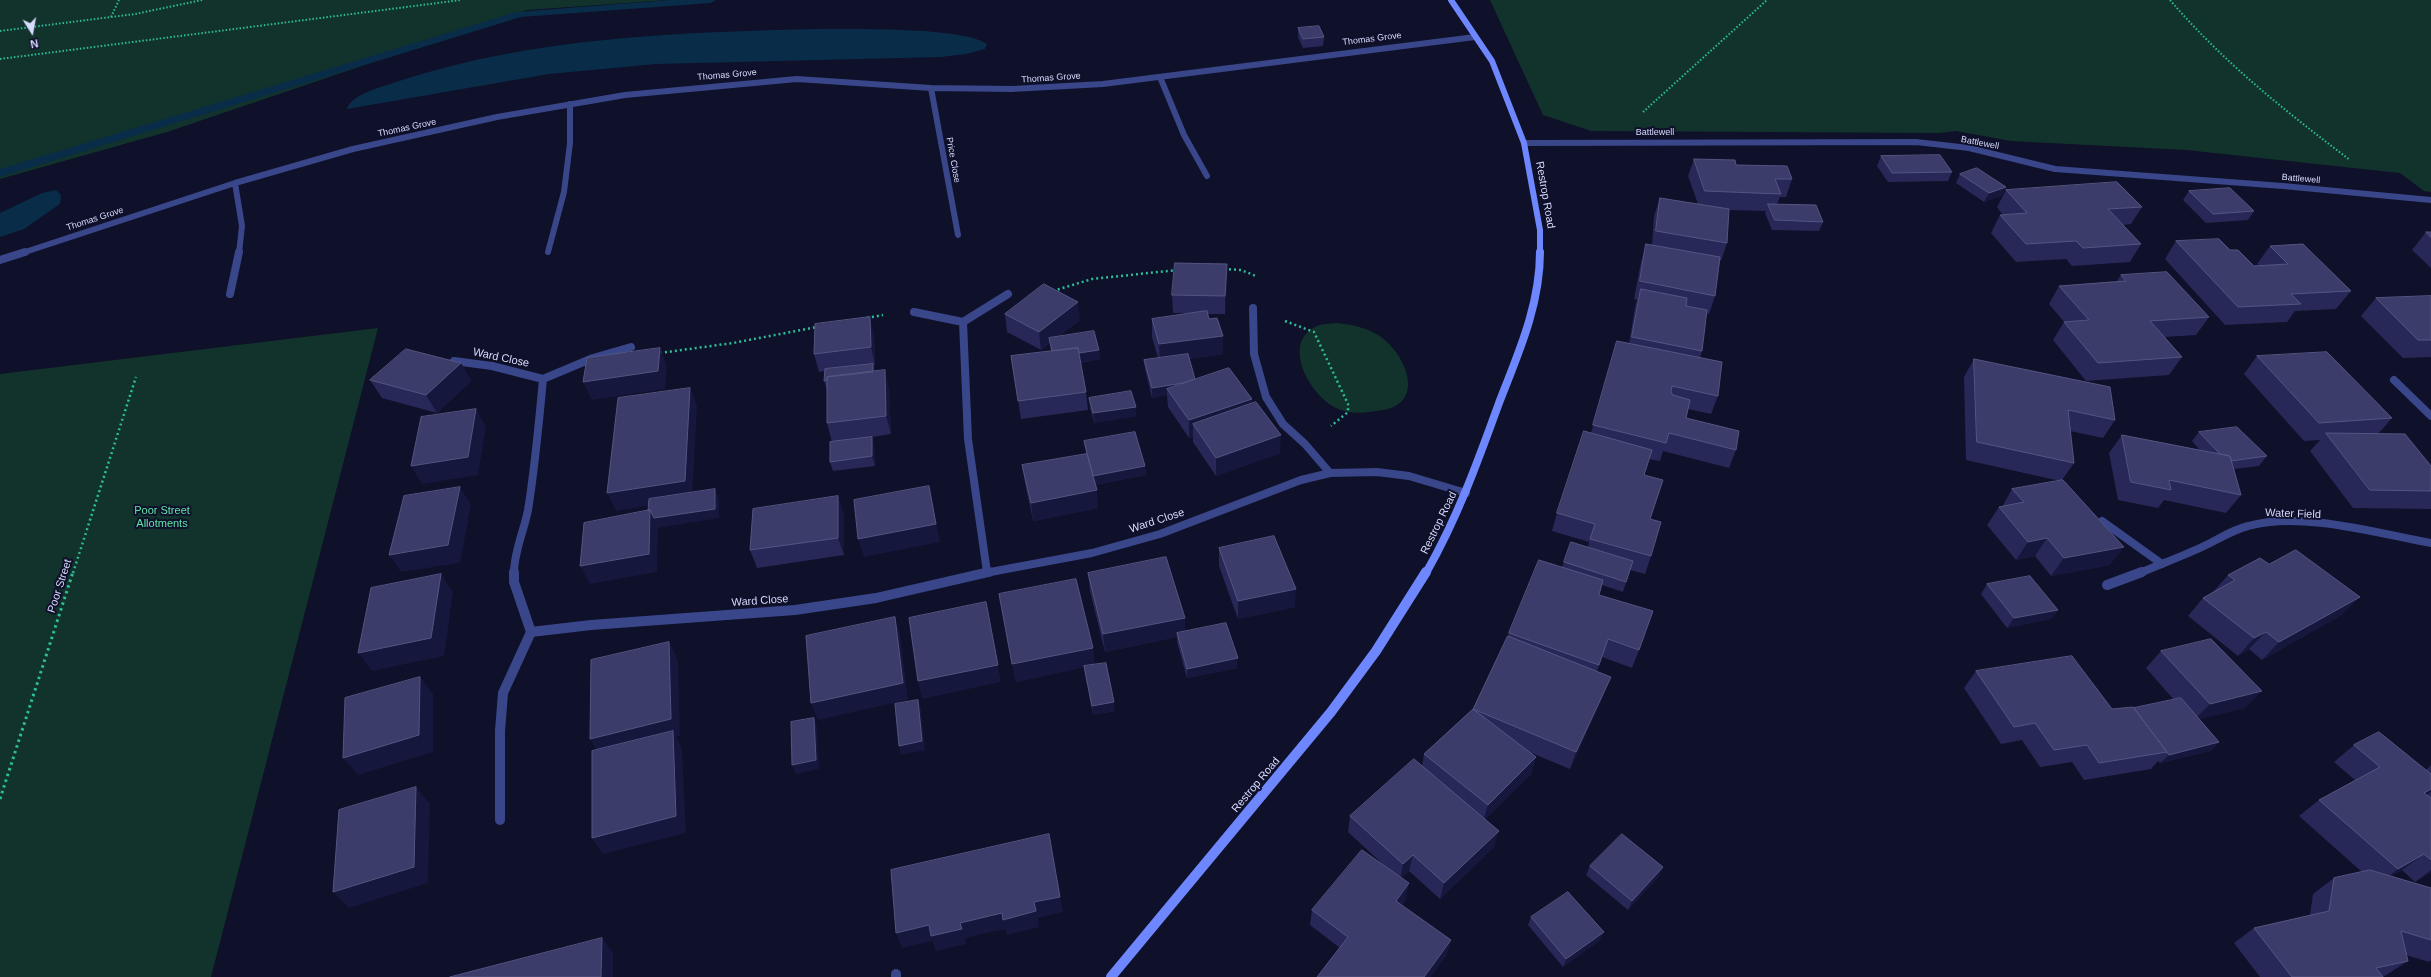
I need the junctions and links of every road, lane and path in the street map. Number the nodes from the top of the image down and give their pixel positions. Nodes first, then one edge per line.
1 (119, 0) edge
2 (202, 0) edge
3 (461, 0) edge
4 (1451, 0) edge
5 (1767, 0) edge
6 (2170, 0) edge
7 (111, 17) junction
8 (0, 31) edge
9 (1475, 37) junction
10 (0, 59) edge
11 (1160, 77) junction
12 (931, 88) junction
13 (570, 104) junction
14 (1633, 142) junction
15 (1524, 143) junction
16 (2352, 162) dead end
17 (1207, 176) dead end
18 (235, 183) junction
19 (2431, 200) edge
20 (958, 235) dead end
21 (548, 252) dead end
22 (0, 260) edge
23 (1183, 269) edge
24 (1218, 269) edge
25 (1260, 279) dead end
26 (230, 294) dead end
27 (1008, 294) joint
28 (1252, 308) dead end
29 (914, 312) joint
30 (860, 319) edge
31 (1279, 319) dead end
32 (963, 322) junction
33 (823, 326) edge
34 (631, 347) joint
35 (454, 361) edge
36 (136, 377) dead end
37 (542, 380) junction
38 (2394, 380) dead end
39 (2431, 416) edge
40 (1327, 430) dead end
41 (1330, 473) junction
42 (1466, 493) junction
43 (2102, 521) edge
44 (2431, 543) edge
45 (2162, 564) junction
46 (987, 572) junction
47 (2106, 585) dead end
48 (531, 632) junction
49 (0, 800) edge
50 (500, 820) dead end
51 (1111, 977) edge

1 - 7 path
2 - 7 path
3 - 10 path
4 - 9 street, Restrop Road
5 - 14 path
6 - 16 path
7 - 8 path
9 - 11 street, Thomas Grove
9 - 15 street, Restrop Road
11 - 12 street, Thomas Grove
11 - 17 street
12 - 13 street, Thomas Grove
12 - 20 street, Price Close
13 - 18 street, Thomas Grove
13 - 21 street
14 - 15 street, Battlewell
14 - 19 street, Battlewell
15 - 42 street, Restrop Road
18 - 22 street, Thomas Grove
18 - 26 street
23 - 27 path
24 - 25 path
27 - 32 street
28 - 41 street
29 - 30 path
29 - 32 street
31 - 40 path
32 - 46 street
33 - 34 path
34 - 37 street
35 - 37 street, Ward Close
36 - 49 path, Poor Street
37 - 48 street
38 - 39 street
41 - 42 street, Ward Close
41 - 46 street, Ward Close
42 - 51 street, Restrop Road
43 - 45 street
44 - 45 street, Water Field
45 - 47 street, Water Field
46 - 48 street, Ward Close
48 - 50 street

